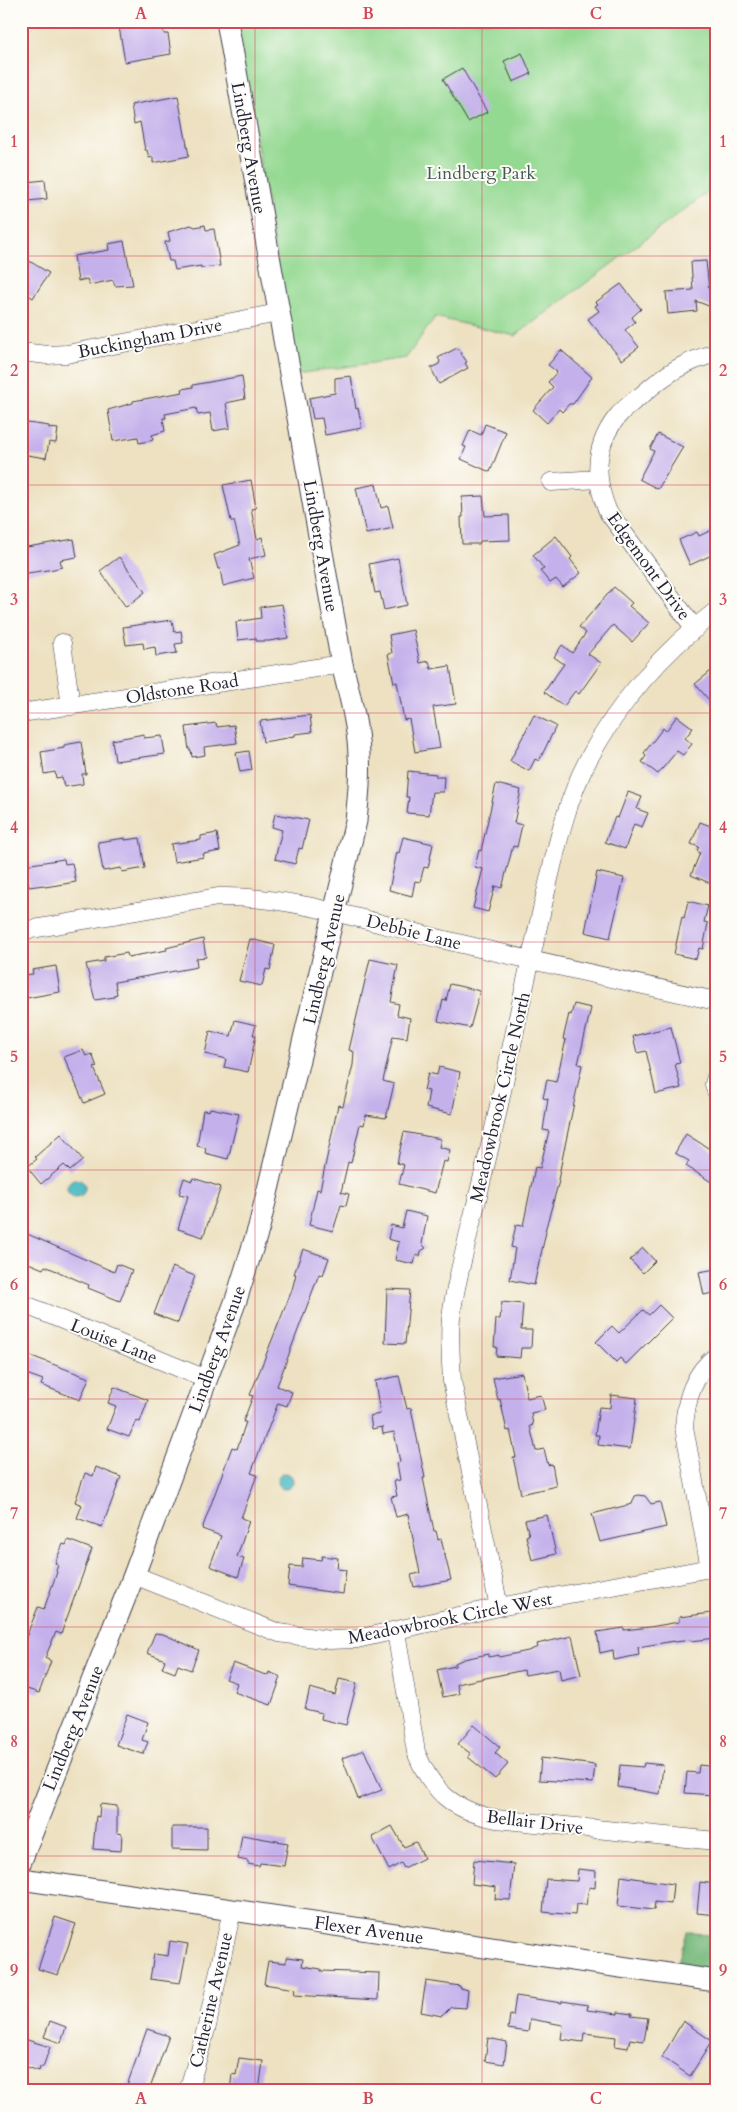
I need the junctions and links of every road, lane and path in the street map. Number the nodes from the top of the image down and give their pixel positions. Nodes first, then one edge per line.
1 (227, 21) edge
2 (278, 313) junction
3 (21, 352) edge
4 (716, 353) edge
5 (598, 478) junction
6 (551, 482) dead end
7 (716, 611) edge
8 (696, 629) junction
9 (62, 643) dead end
10 (342, 664) junction
11 (71, 706) junction
12 (21, 713) edge
13 (335, 913) junction
14 (21, 931) edge
15 (530, 961) junction
16 (716, 1001) edge
17 (716, 1077) edge
18 (716, 1091) edge
19 (21, 1303) edge
20 (716, 1356) edge
21 (206, 1379) junction
22 (713, 1568) edge
23 (134, 1575) junction
24 (499, 1607) junction
25 (396, 1632) junction
26 (716, 1841) edge
27 (21, 1861) edge
28 (21, 1879) edge
29 (232, 1910) junction
30 (716, 1981) edge
31 (188, 2091) edge

1 - 2 street, Lindberg Avenue
2 - 3 street, Buckingham Drive
2 - 10 street, Lindberg Avenue
4 - 5 street, Edgemont Drive
5 - 6 street
5 - 8 street, Edgemont Drive
7 - 8 street, Meadowbrook Circle North
8 - 15 street, Meadowbrook Circle North
9 - 11 street
10 - 11 street, Oldstone Road
10 - 13 street, Lindberg Avenue
11 - 12 street, Oldstone Road
13 - 14 street, Debbie Lane
13 - 15 street, Debbie Lane
13 - 21 street, Lindberg Avenue
15 - 16 street, Debbie Lane
15 - 24 street, Meadowbrook Circle North
17 - 18 street
19 - 21 street, Louise Lane
20 - 22 street
21 - 23 street, Lindberg Avenue
22 - 24 street, Meadowbrook Circle West
23 - 25 street, Meadowbrook Circle West
23 - 27 street, Lindberg Avenue
24 - 25 street, Meadowbrook Circle West
25 - 26 street, Bellair Drive
28 - 29 street, Flexer Avenue
29 - 30 street, Flexer Avenue
29 - 31 street, Catherine Avenue

